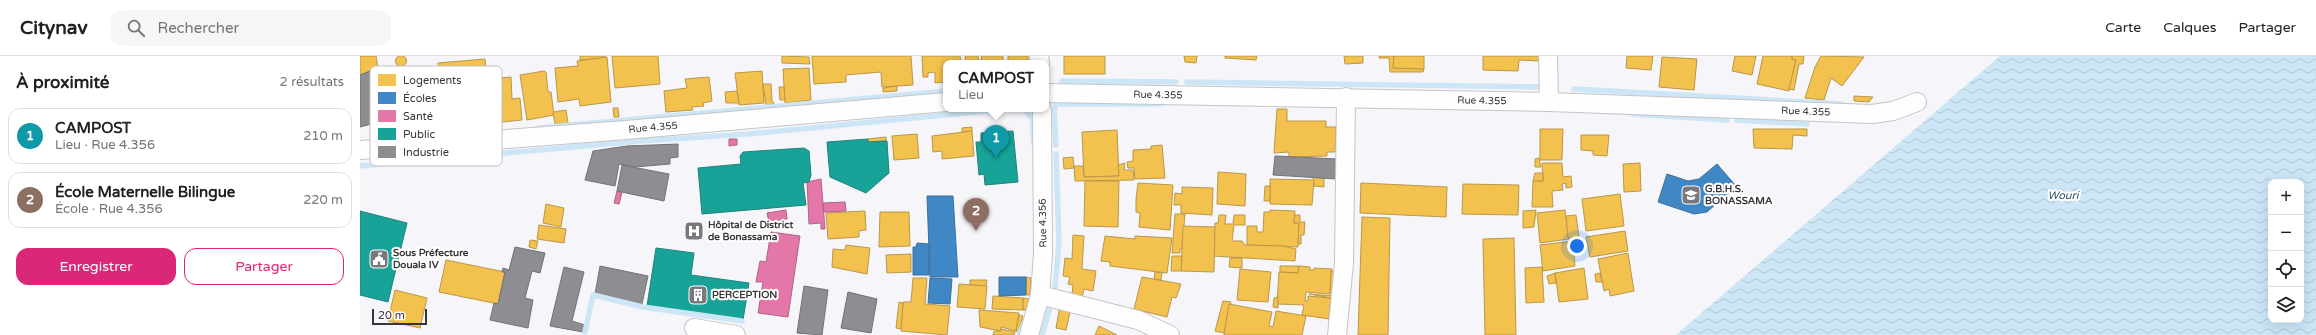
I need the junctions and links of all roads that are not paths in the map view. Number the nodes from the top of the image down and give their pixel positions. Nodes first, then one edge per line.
1 (1548, 56) edge
2 (1049, 93) edge
3 (1346, 97) junction
4 (943, 102) edge
5 (1549, 102) junction
6 (1917, 102) dead end
7 (1042, 112) edge
8 (502, 140) edge
9 (370, 149) edge
10 (360, 150) edge
11 (1040, 295) junction
12 (694, 328) dead end
13 (736, 335) edge
14 (1029, 335) edge
15 (1170, 335) edge
16 (1337, 335) edge

1 - 5 street
2 - 3 street, Rue 4.355
3 - 5 street, Rue 4.355
3 - 16 street
4 - 8 street, Rue 4.355
5 - 6 street, Rue 4.355
7 - 11 street, Rue 4.356
9 - 10 street, Rue 4.355
11 - 14 street, Rue 4.356
11 - 15 street
12 - 13 street

